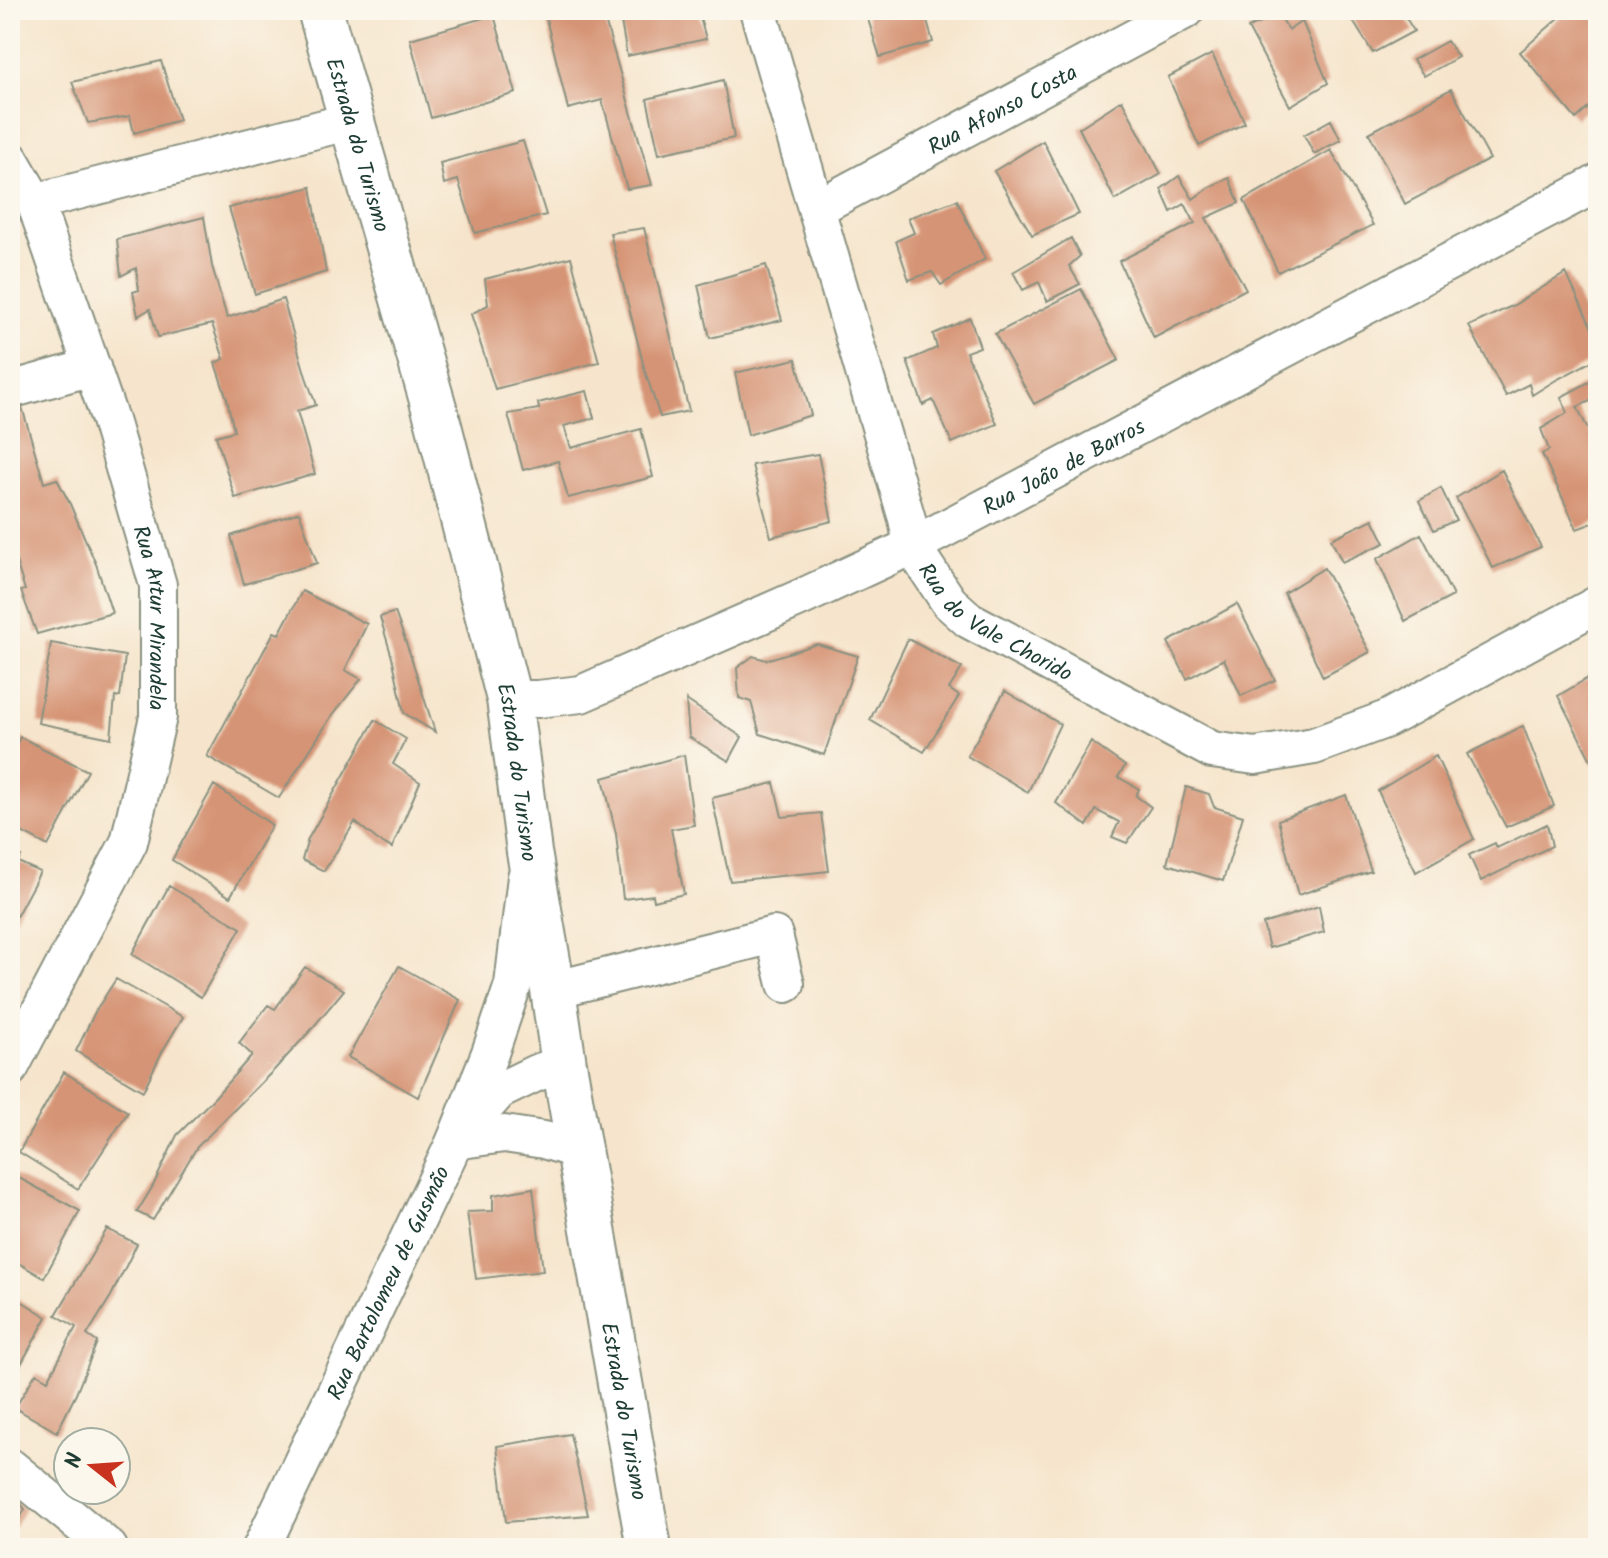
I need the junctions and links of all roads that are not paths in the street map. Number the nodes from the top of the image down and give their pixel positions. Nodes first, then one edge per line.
1 (320, 10) edge
2 (758, 10) edge
3 (1186, 10) edge
4 (351, 121) junction
5 (10, 159) edge
6 (1598, 183) edge
7 (35, 202) junction
8 (817, 208) junction
9 (92, 367) junction
10 (10, 390) edge
11 (912, 546) junction
12 (1598, 604) edge
13 (509, 699) junction
14 (529, 852) junction
15 (786, 984) dead end
16 (553, 990) junction
17 (564, 1064) junction
18 (10, 1068) edge
19 (455, 1141) junction
20 (580, 1151) junction
21 (10, 1467) edge
22 (109, 1548) edge
23 (261, 1548) edge
24 (649, 1548) edge

1 - 4 main road, Estrada do Turismo
2 - 8 street, Rua do Vale Chorido
3 - 8 street, Rua Afonso Costa
4 - 7 street
4 - 13 main road, Estrada do Turismo
5 - 7 street, Rua Artur Mirandela
6 - 11 street, Rua João de Barros
7 - 9 street, Rua Artur Mirandela
8 - 11 street, Rua do Vale Chorido
9 - 10 street
9 - 18 street, Rua Artur Mirandela
11 - 12 street, Rua do Vale Chorido
11 - 13 street, Rua João de Barros
13 - 14 main road, Estrada do Turismo
14 - 16 main road, Estrada do Turismo
14 - 19 street
15 - 16 street
16 - 17 main road, Estrada do Turismo
17 - 19 street, Rua Bartolomeu de Gusmão
17 - 20 main road, Estrada do Turismo
19 - 20 street
19 - 23 street, Rua Bartolomeu de Gusmão
20 - 24 main road, Estrada do Turismo
21 - 22 street

